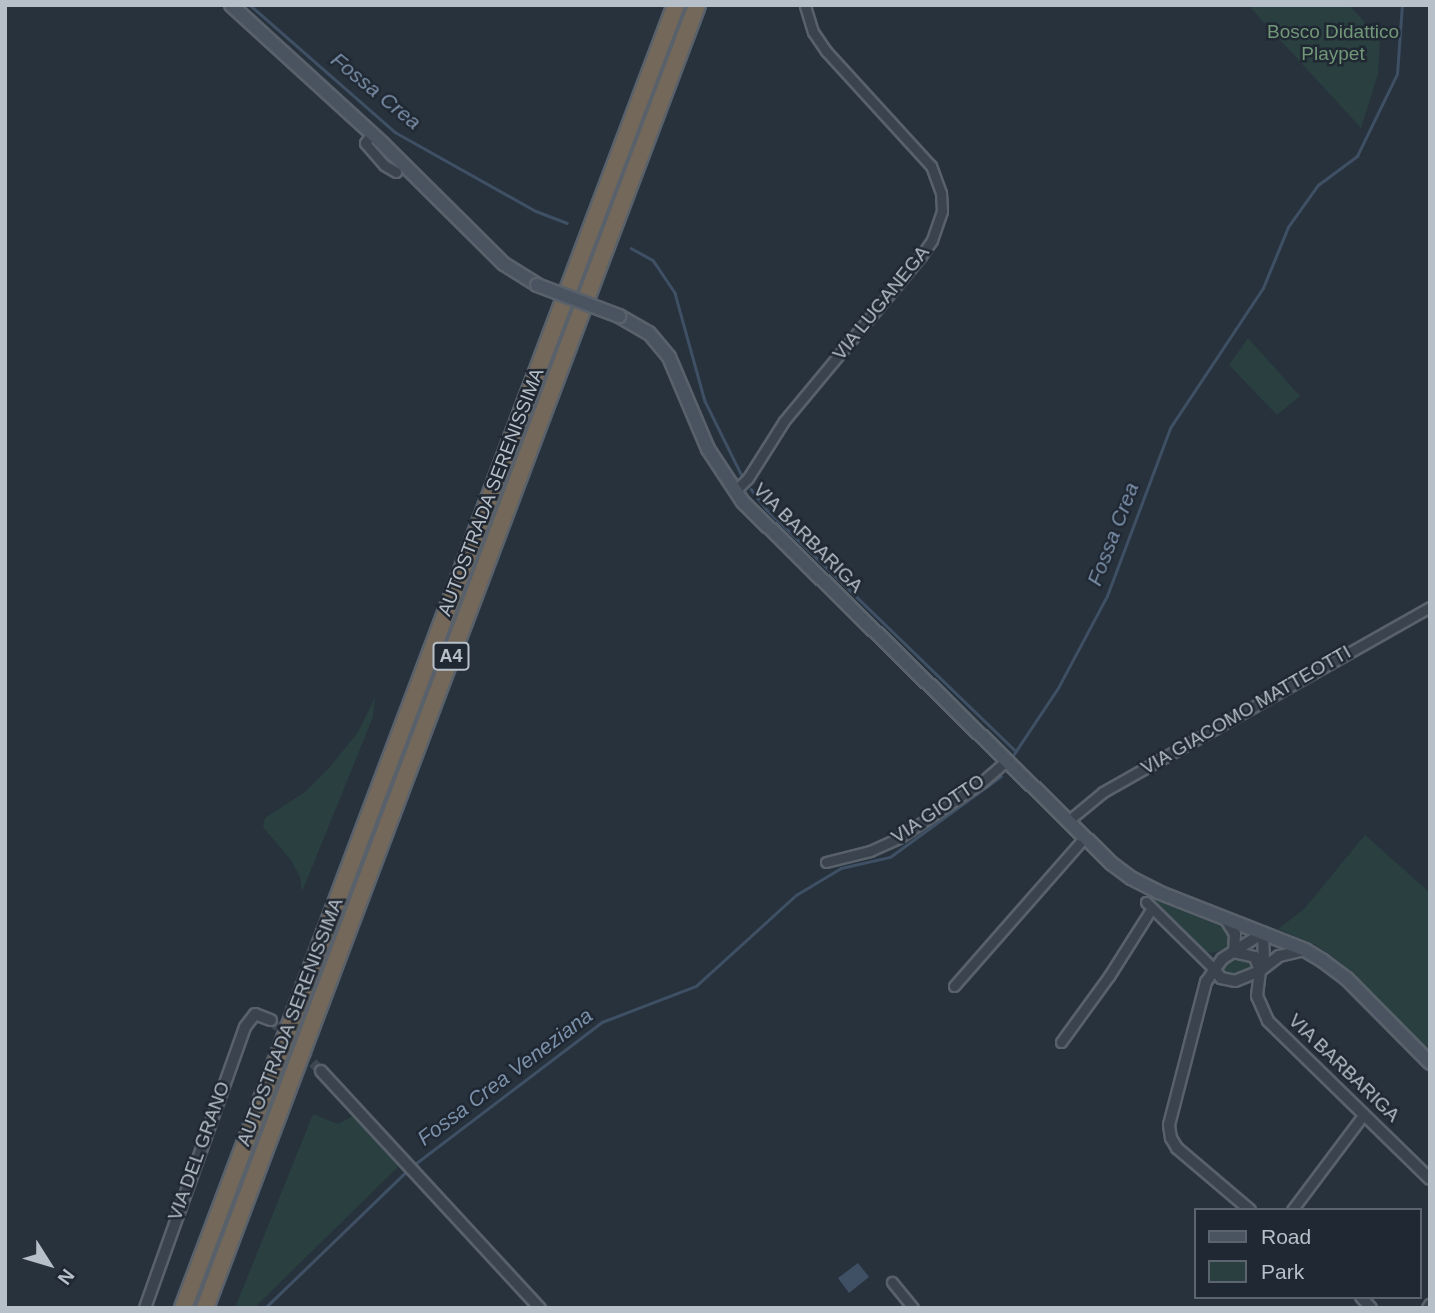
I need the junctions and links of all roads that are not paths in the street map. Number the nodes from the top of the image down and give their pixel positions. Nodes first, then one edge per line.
1 (231, 5) edge
2 (676, 5) edge
3 (697, 5) edge
4 (805, 5) edge
5 (372, 133) junction
6 (397, 172) dead end
7 (735, 491) junction
8 (1430, 607) edge
9 (1006, 761) junction
10 (1068, 821) junction
11 (1085, 838) junction
12 (827, 862) dead end
13 (1225, 918) junction
14 (1263, 933) junction
15 (1305, 950) junction
16 (1234, 952) junction
17 (1213, 968) junction
18 (1262, 968) junction
19 (954, 986) dead end
20 (271, 1020) dead end
21 (1061, 1042) dead end
22 (1430, 1063) edge
23 (321, 1071) tunnel mouth
24 (1364, 1114) junction
25 (1430, 1179) edge
26 (1248, 1208) edge
27 (1294, 1208) edge
28 (892, 1282) dead end
29 (145, 1308) edge
30 (183, 1308) edge
31 (205, 1308) edge
32 (540, 1308) edge
33 (913, 1308) edge

1 - 5 main road, VIA BARBARIGA
2 - 30 highway, AUTOSTRADA SERENISSIMA / A4
3 - 31 highway, AUTOSTRADA SERENISSIMA / A4
4 - 7 street, VIA LUGANEGA
5 - 6 street
5 - 7 main road, VIA BARBARIGA, bridge
7 - 9 main road, VIA BARBARIGA
8 - 10 street, VIA GIACOMO MATTEOTTI
9 - 10 main road, VIA BARBARIGA
9 - 12 street, VIA GIOTTO
10 - 11 main road, VIA BARBARIGA
11 - 13 main road, VIA BARBARIGA
11 - 19 street
13 - 14 main road, VIA BARBARIGA
13 - 16 street
14 - 15 main road, VIA BARBARIGA
14 - 16 street
14 - 18 street, VIA BARBARIGA
15 - 18 street
15 - 22 main road, VIA BARBARIGA
16 - 17 street
16 - 18 street
17 - 18 street
17 - 21 street
17 - 26 street
18 - 24 street, VIA BARBARIGA
20 - 29 street, VIA DEL GRANO
23 - 32 street
24 - 25 street, VIA BARBARIGA
24 - 27 street
28 - 33 street

